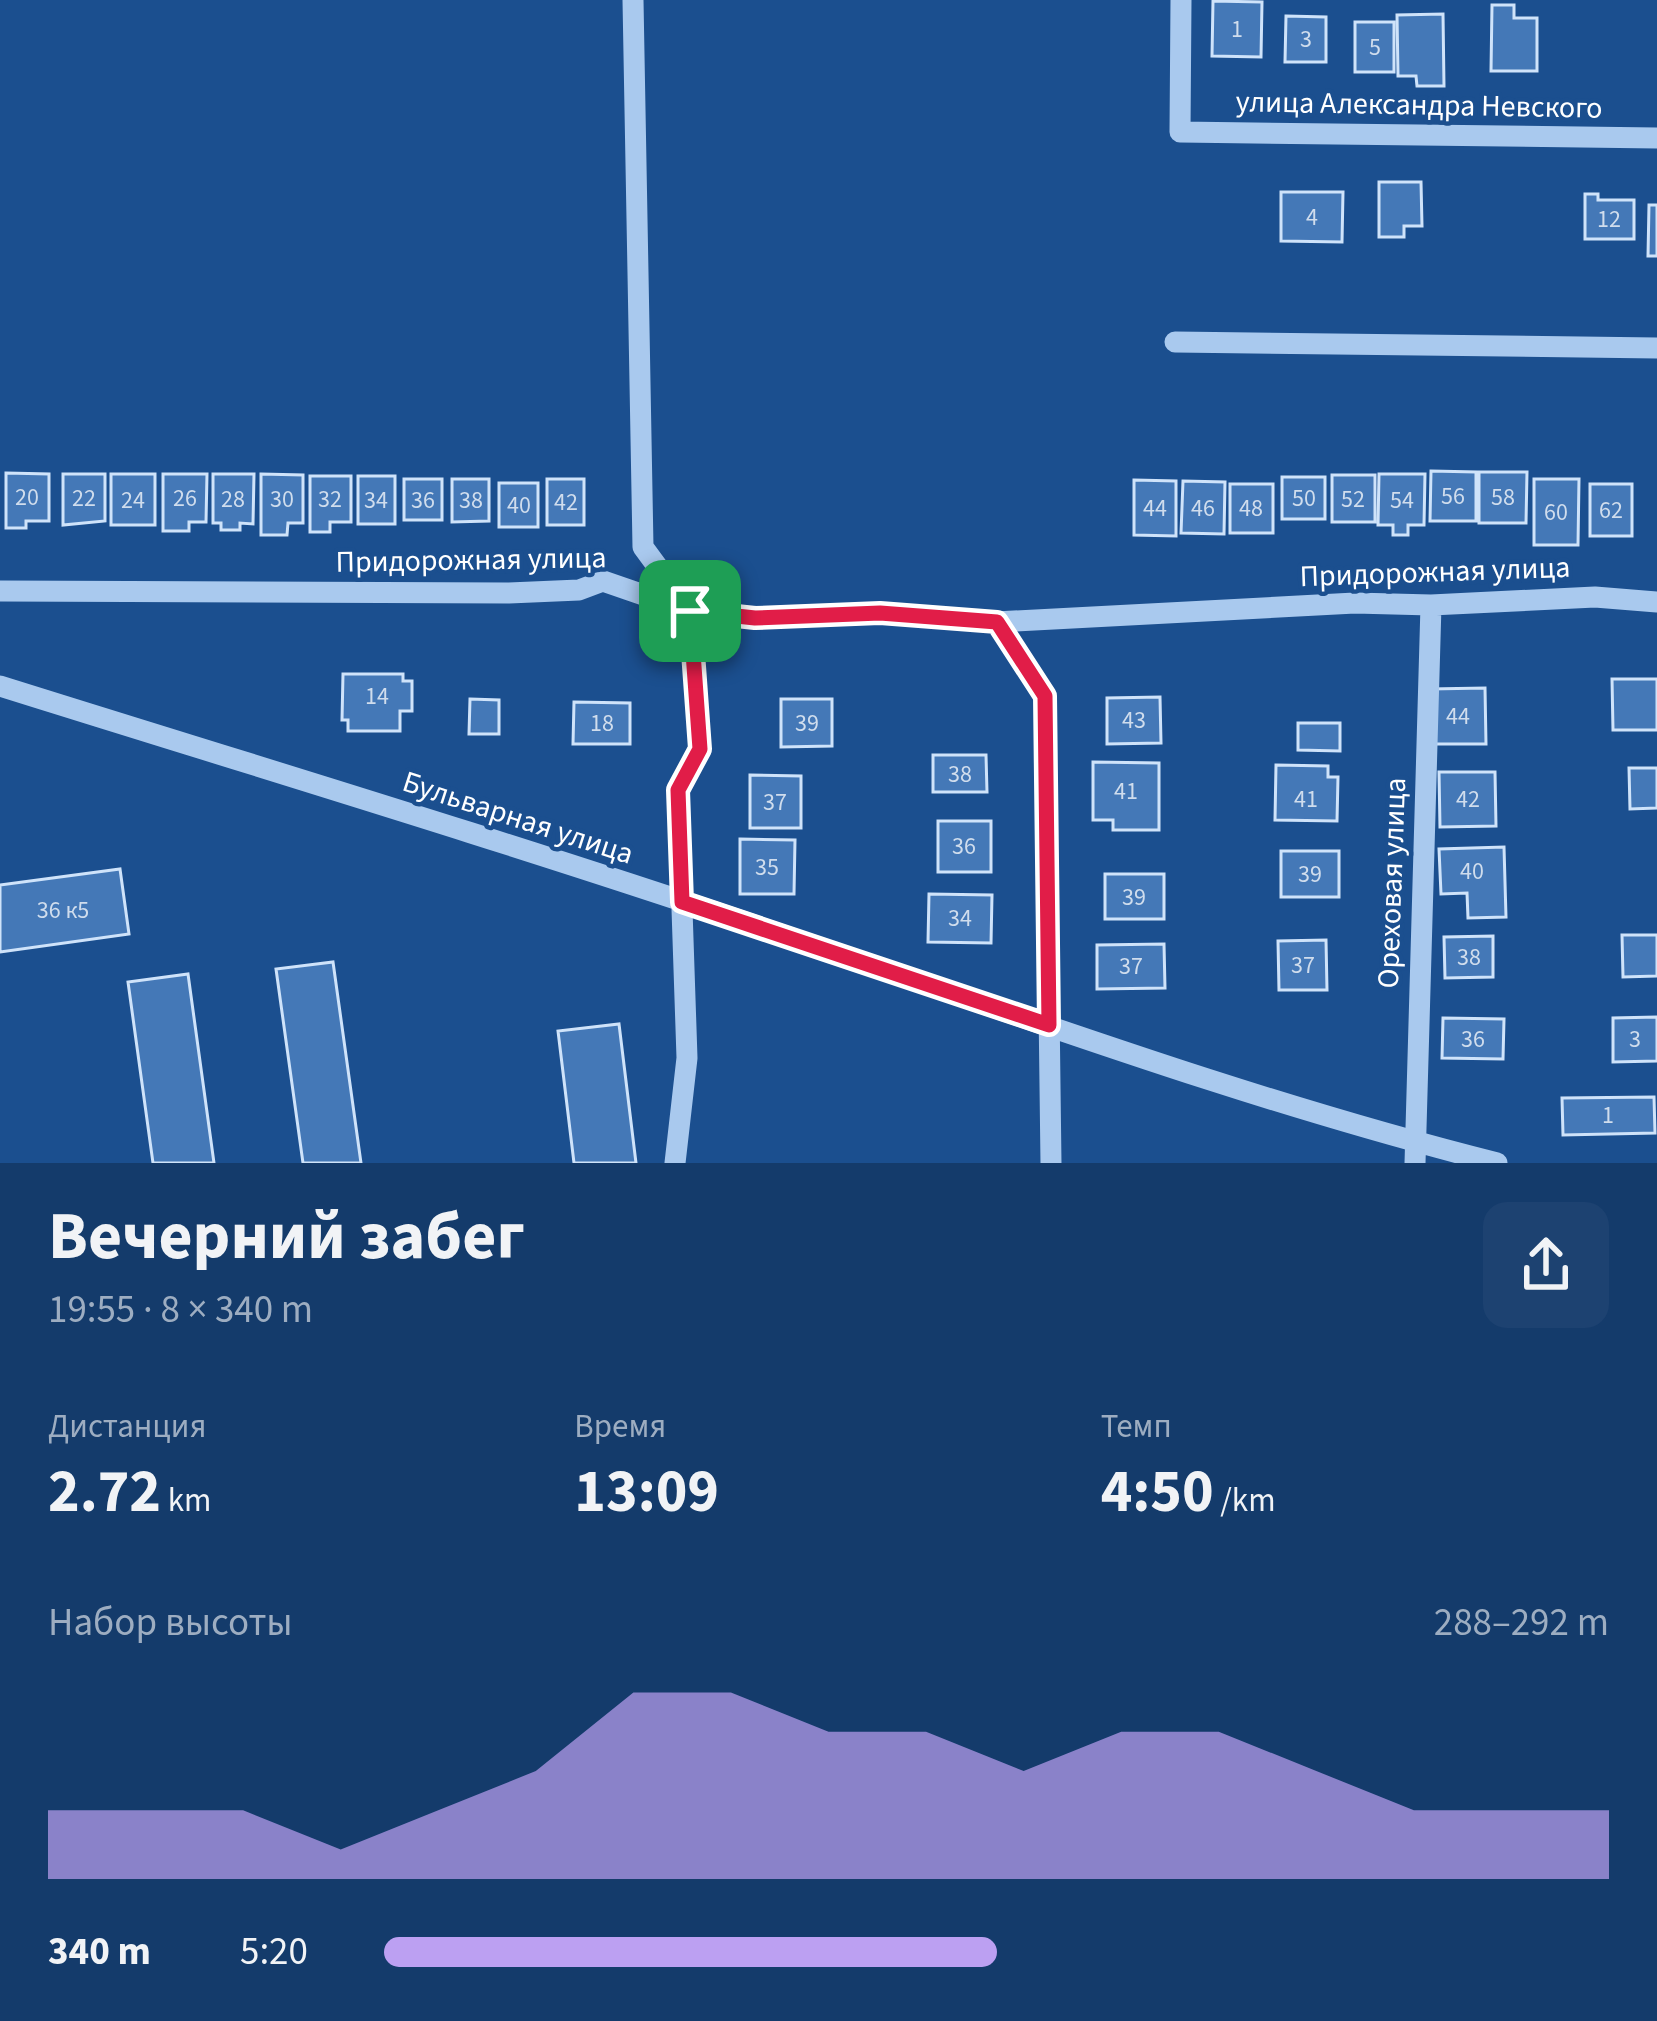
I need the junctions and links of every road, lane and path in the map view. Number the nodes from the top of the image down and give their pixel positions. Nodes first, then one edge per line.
1 (633, 0) edge
2 (1181, 0) edge
3 (1657, 138) edge
4 (1175, 342) dead end
5 (1657, 348) edge
6 (0, 591) edge
7 (1657, 602) edge
8 (1431, 605) junction
9 (690, 611) junction
10 (997, 622) junction
11 (0, 686) edge
12 (682, 902) junction
13 (1049, 1025) junction
14 (1414, 1153) edge
15 (675, 1163) edge
16 (1051, 1163) edge
17 (1497, 1163) edge

1 - 9 street
2 - 3 street, улица Александра Невского
4 - 5 street
6 - 9 street, Придорожная улица
7 - 8 street, Придорожная улица
8 - 10 street, Придорожная улица
8 - 14 street, Ореховая улица
9 - 10 street, Придорожная улица
9 - 12 street
10 - 13 street
11 - 12 street, Бульварная улица
12 - 13 street, Бульварная улица
12 - 15 street
13 - 14 street, Бульварная улица
13 - 16 street
14 - 17 street, Бульварная улица

